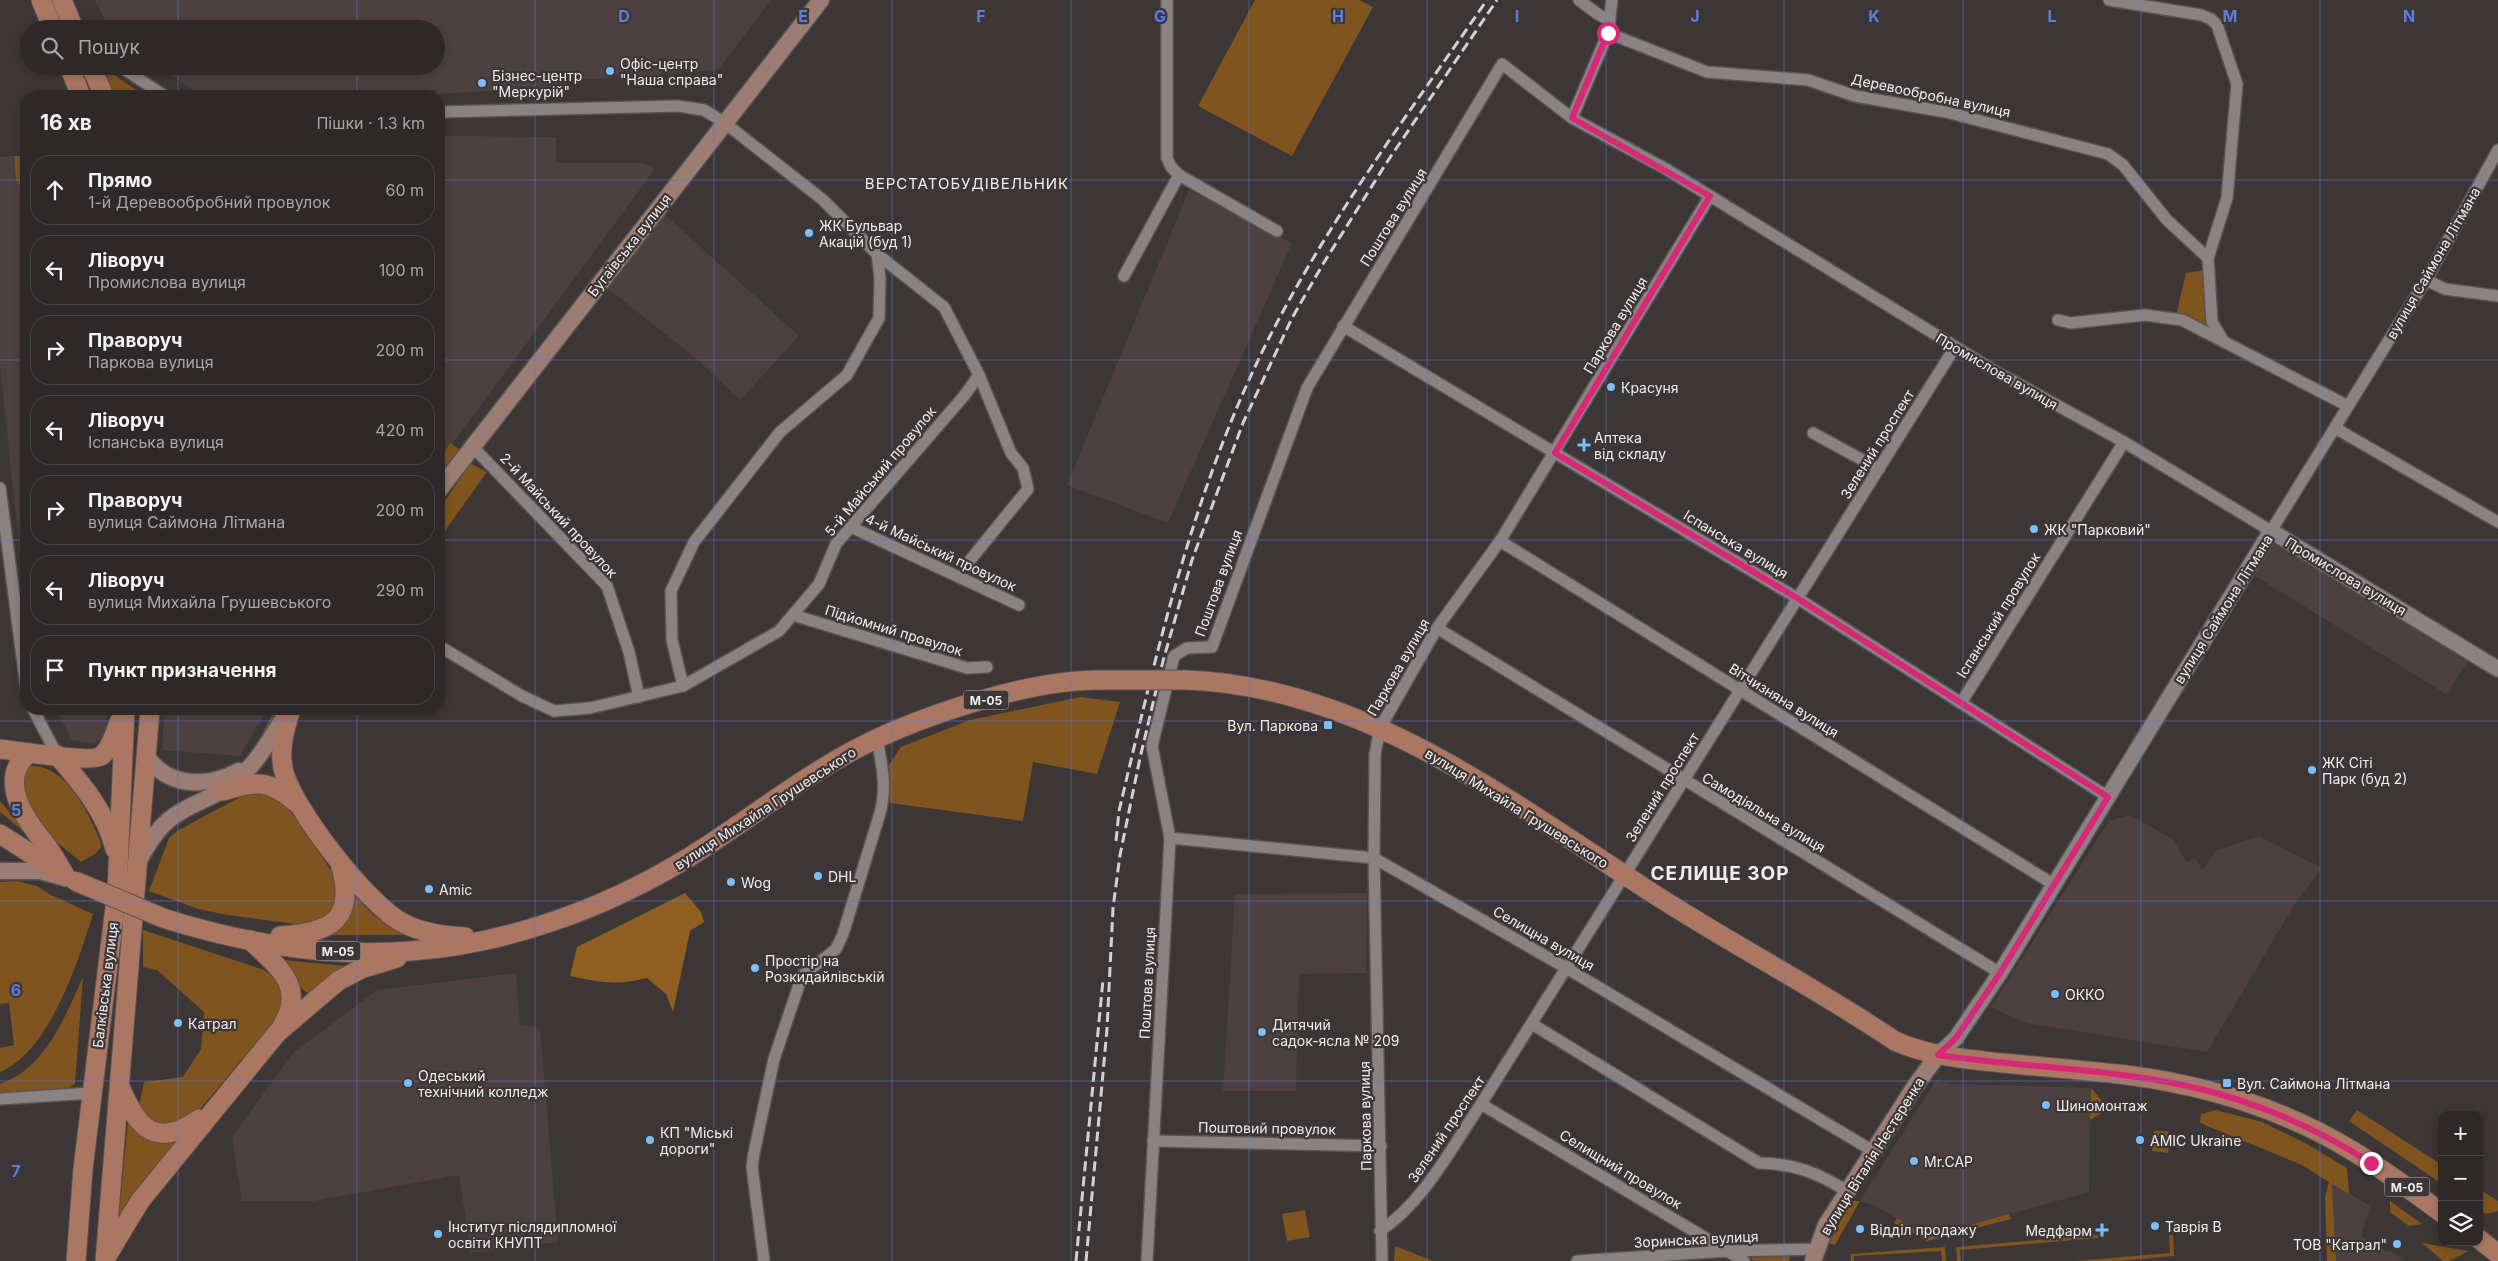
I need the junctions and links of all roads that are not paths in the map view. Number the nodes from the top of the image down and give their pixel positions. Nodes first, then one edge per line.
1 (41, 0) edge
2 (62, 0) edge
3 (821, 0) edge
4 (1167, 0) edge
5 (1579, 0) edge
6 (1612, 0) edge
7 (2109, 0) edge
8 (2170, 5) edge
9 (49, 20) edge
10 (70, 20) edge
11 (1610, 20) junction
12 (1608, 33) junction
13 (1502, 64) joint
14 (73, 75) edge
15 (95, 75) edge
16 (133, 75) edge
17 (79, 90) edge
18 (101, 90) edge
19 (156, 90) edge
20 (445, 112) edge
21 (1572, 118) junction
22 (725, 123) junction
23 (2497, 152) edge
24 (1179, 175) junction
25 (1710, 196) junction
26 (1277, 231) dead end
27 (877, 254) junction
28 (2208, 258) junction
29 (1124, 276) dead end
30 (2426, 280) junction
31 (2498, 296) edge
32 (2058, 320) dead end
33 (1343, 326) junction
34 (2224, 342) junction
35 (1955, 347) junction
36 (979, 375) junction
37 (2348, 406) junction
38 (2335, 428) junction
39 (1813, 433) dead end
40 (2124, 442) junction
41 (472, 446) junction
42 (1555, 453) junction
43 (1879, 469) junction
44 (445, 482) edge
45 (0, 488) edge
46 (2498, 522) edge
47 (851, 527) junction
48 (2271, 531) junction
49 (1500, 540) junction
50 (972, 560) dead end
51 (1797, 598) junction
52 (1019, 605) dead end
53 (793, 615) junction
54 (1437, 628) junction
55 (20, 641) edge
56 (445, 650) edge
57 (987, 667) dead end
58 (2498, 669) edge
59 (683, 686) junction
60 (1739, 690) junction
61 (640, 697) junction
62 (1961, 703) junction
63 (36, 715) edge
64 (122, 715) edge
65 (125, 715) edge
66 (149, 715) edge
67 (287, 715) edge
68 (289, 715) edge
69 (1380, 728) junction
70 (877, 739) junction
71 (0, 749) edge
72 (29, 753) junction
73 (57, 755) junction
74 (146, 756) junction
75 (254, 763) junction
76 (1684, 780) junction
77 (223, 791) junction
78 (2108, 797) junction
79 (299, 804) junction
80 (0, 834) edge
81 (1170, 838) junction
82 (1374, 858) junction
83 (339, 860) junction
84 (138, 862) junction
85 (119, 867) junction
86 (0, 871) edge
87 (1625, 875) junction
88 (70, 879) junction
89 (2053, 884) junction
90 (492, 938) junction
91 (248, 939) junction
92 (427, 950) junction
93 (1568, 969) junction
94 (2000, 973) junction
95 (1532, 1024) junction
96 (277, 1034) junction
97 (1938, 1055) junction
98 (119, 1085) junction
99 (92, 1093) junction
100 (0, 1099) edge
101 (1481, 1104) junction
102 (213, 1110) junction
103 (1153, 1141) junction
104 (1381, 1146) junction
105 (1873, 1151) junction
106 (1847, 1191) junction
107 (2438, 1210) edge
108 (1380, 1231) junction
109 (2483, 1242) edge
110 (1728, 1250) junction
111 (2498, 1254) edge
112 (1815, 1255) edge
113 (105, 1260) edge
114 (76, 1261) edge
115 (764, 1261) edge
116 (1147, 1261) edge
117 (1382, 1261) edge
118 (1577, 1261) edge
119 (1582, 1261) edge
120 (1744, 1261) edge

1 - 9 main road
2 - 10 main road
3 - 22 main road, Бугаївська вулиця
4 - 24 street
5 - 11 street
6 - 11 street
7 - 8 street
8 - 28 street
11 - 12 street
12 - 21 street
12 - 28 street, Деревообробна вулиця
13 - 21 street, Промислова вулиця
13 - 33 street, Поштова вулиця
14 - 17 main road
15 - 18 main road
16 - 19 street
20 - 22 street
21 - 25 street, Промислова вулиця
22 - 27 street
22 - 41 main road, Бугаївська вулиця
23 - 30 street, вулиця Саймона Літмана
24 - 26 street
24 - 29 street
25 - 35 street, Промислова вулиця
25 - 42 street, Паркова вулиця
27 - 36 street
27 - 59 street
28 - 34 street
30 - 31 street
30 - 37 street, вулиця Саймона Літмана
32 - 34 street
33 - 42 street, Іспанська вулиця
33 - 81 street, Поштова вулиця
34 - 37 street
35 - 40 street, Промислова вулиця
35 - 43 street, Зелений проспект
36 - 47 street, 5-й Майський провулок
36 - 50 street
37 - 38 street, вулиця Саймона Літмана
38 - 46 street
38 - 48 street, вулиця Саймона Літмана
39 - 43 street
40 - 48 street, Промислова вулиця
40 - 62 street, Іспанський провулок
41 - 44 main road, Бугаївська вулиця
41 - 61 street, 2-й Майський провулок
42 - 49 street, Паркова вулиця
42 - 51 street, Іспанська вулиця
43 - 51 street, Зелений проспект
45 - 55 street
47 - 52 street, 4-й Майський провулок
47 - 53 street, 5-й Майський провулок
48 - 58 street, Промислова вулиця
48 - 78 street, вулиця Саймона Літмана
49 - 54 street, Паркова вулиця
49 - 60 street, Вітчизняна вулиця
51 - 60 street, Зелений проспект
51 - 62 street, Іспанська вулиця
53 - 57 street, Підйомний провулок
53 - 59 street, 5-й Майський провулок
54 - 69 street, Паркова вулиця
54 - 76 street, Самодіяльна вулиця
56 - 61 street, 5-й Майський провулок
59 - 61 street, 5-й Майський провулок
60 - 76 street, Зелений проспект
60 - 89 street, Вітчизняна вулиця
62 - 78 street, Іспанська вулиця
63 - 73 street
64 - 73 main road
65 - 85 main road, Балківська вулиця
66 - 74 main road, Балківська вулиця
67 - 75 main road
68 - 79 main road
69 - 70 main road, вулиця Михайла Грушевського / М-05, bridge
69 - 82 street, Паркова вулиця
69 - 87 main road, вулиця Михайла Грушевського / М-05
70 - 90 main road, вулиця Михайла Грушевського / М-05
70 - 115 street
71 - 72 main road
72 - 73 main road
72 - 88 main road
73 - 85 main road
74 - 75 main road
74 - 84 main road, Балківська вулиця
75 - 77 main road
76 - 87 street, Зелений проспект
76 - 94 street, Самодіяльна вулиця
77 - 79 main road
77 - 84 main road
78 - 89 street, вулиця Саймона Літмана
79 - 83 main road
80 - 88 main road, М-05
81 - 82 street, Селищна вулиця
81 - 103 street, Поштова вулиця
82 - 93 street, Селищна вулиця
82 - 104 street, Паркова вулиця
83 - 90 main road
83 - 91 main road
84 - 98 main road, Балківська вулиця
85 - 99 main road, Балківська вулиця
86 - 88 main road
87 - 93 street, Зелений проспект
87 - 97 main road, вулиця Михайла Грушевського / М-05
88 - 91 main road, вулиця Михайла Грушевського / М-05, bridge
89 - 94 street, вулиця Саймона Літмана
90 - 92 main road, вулиця Михайла Грушевського / М-05
91 - 92 main road, вулиця Михайла Грушевського / М-05
91 - 96 main road
92 - 96 main road
93 - 95 street, Зелений проспект
93 - 105 street, Селищна вулиця
94 - 97 street, вулиця Саймона Літмана
95 - 101 street, Зелений проспект
95 - 106 street
96 - 102 main road
97 - 105 main road, вулиця Віталія Нестеренка
97 - 107 main road, вулиця Михайла Грушевського / М-05
98 - 102 main road
98 - 113 main road, Балківська вулиця
99 - 100 street
99 - 114 main road, Балківська вулиця
101 - 108 street, Зелений проспект
101 - 110 street, Селищний провулок
102 - 113 main road
103 - 104 street, Поштовий провулок
103 - 116 street, Поштова вулиця
104 - 108 street, Паркова вулиця
105 - 106 main road, вулиця Віталія Нестеренка
106 - 112 main road, вулиця Віталія Нестеренка
108 - 117 street, Паркова вулиця
109 - 111 main road
110 - 112 street, Зоринська вулиця
110 - 119 street, Зоринська вулиця
110 - 120 street, Селищний провулок
118 - 119 street, Зоринська вулиця

